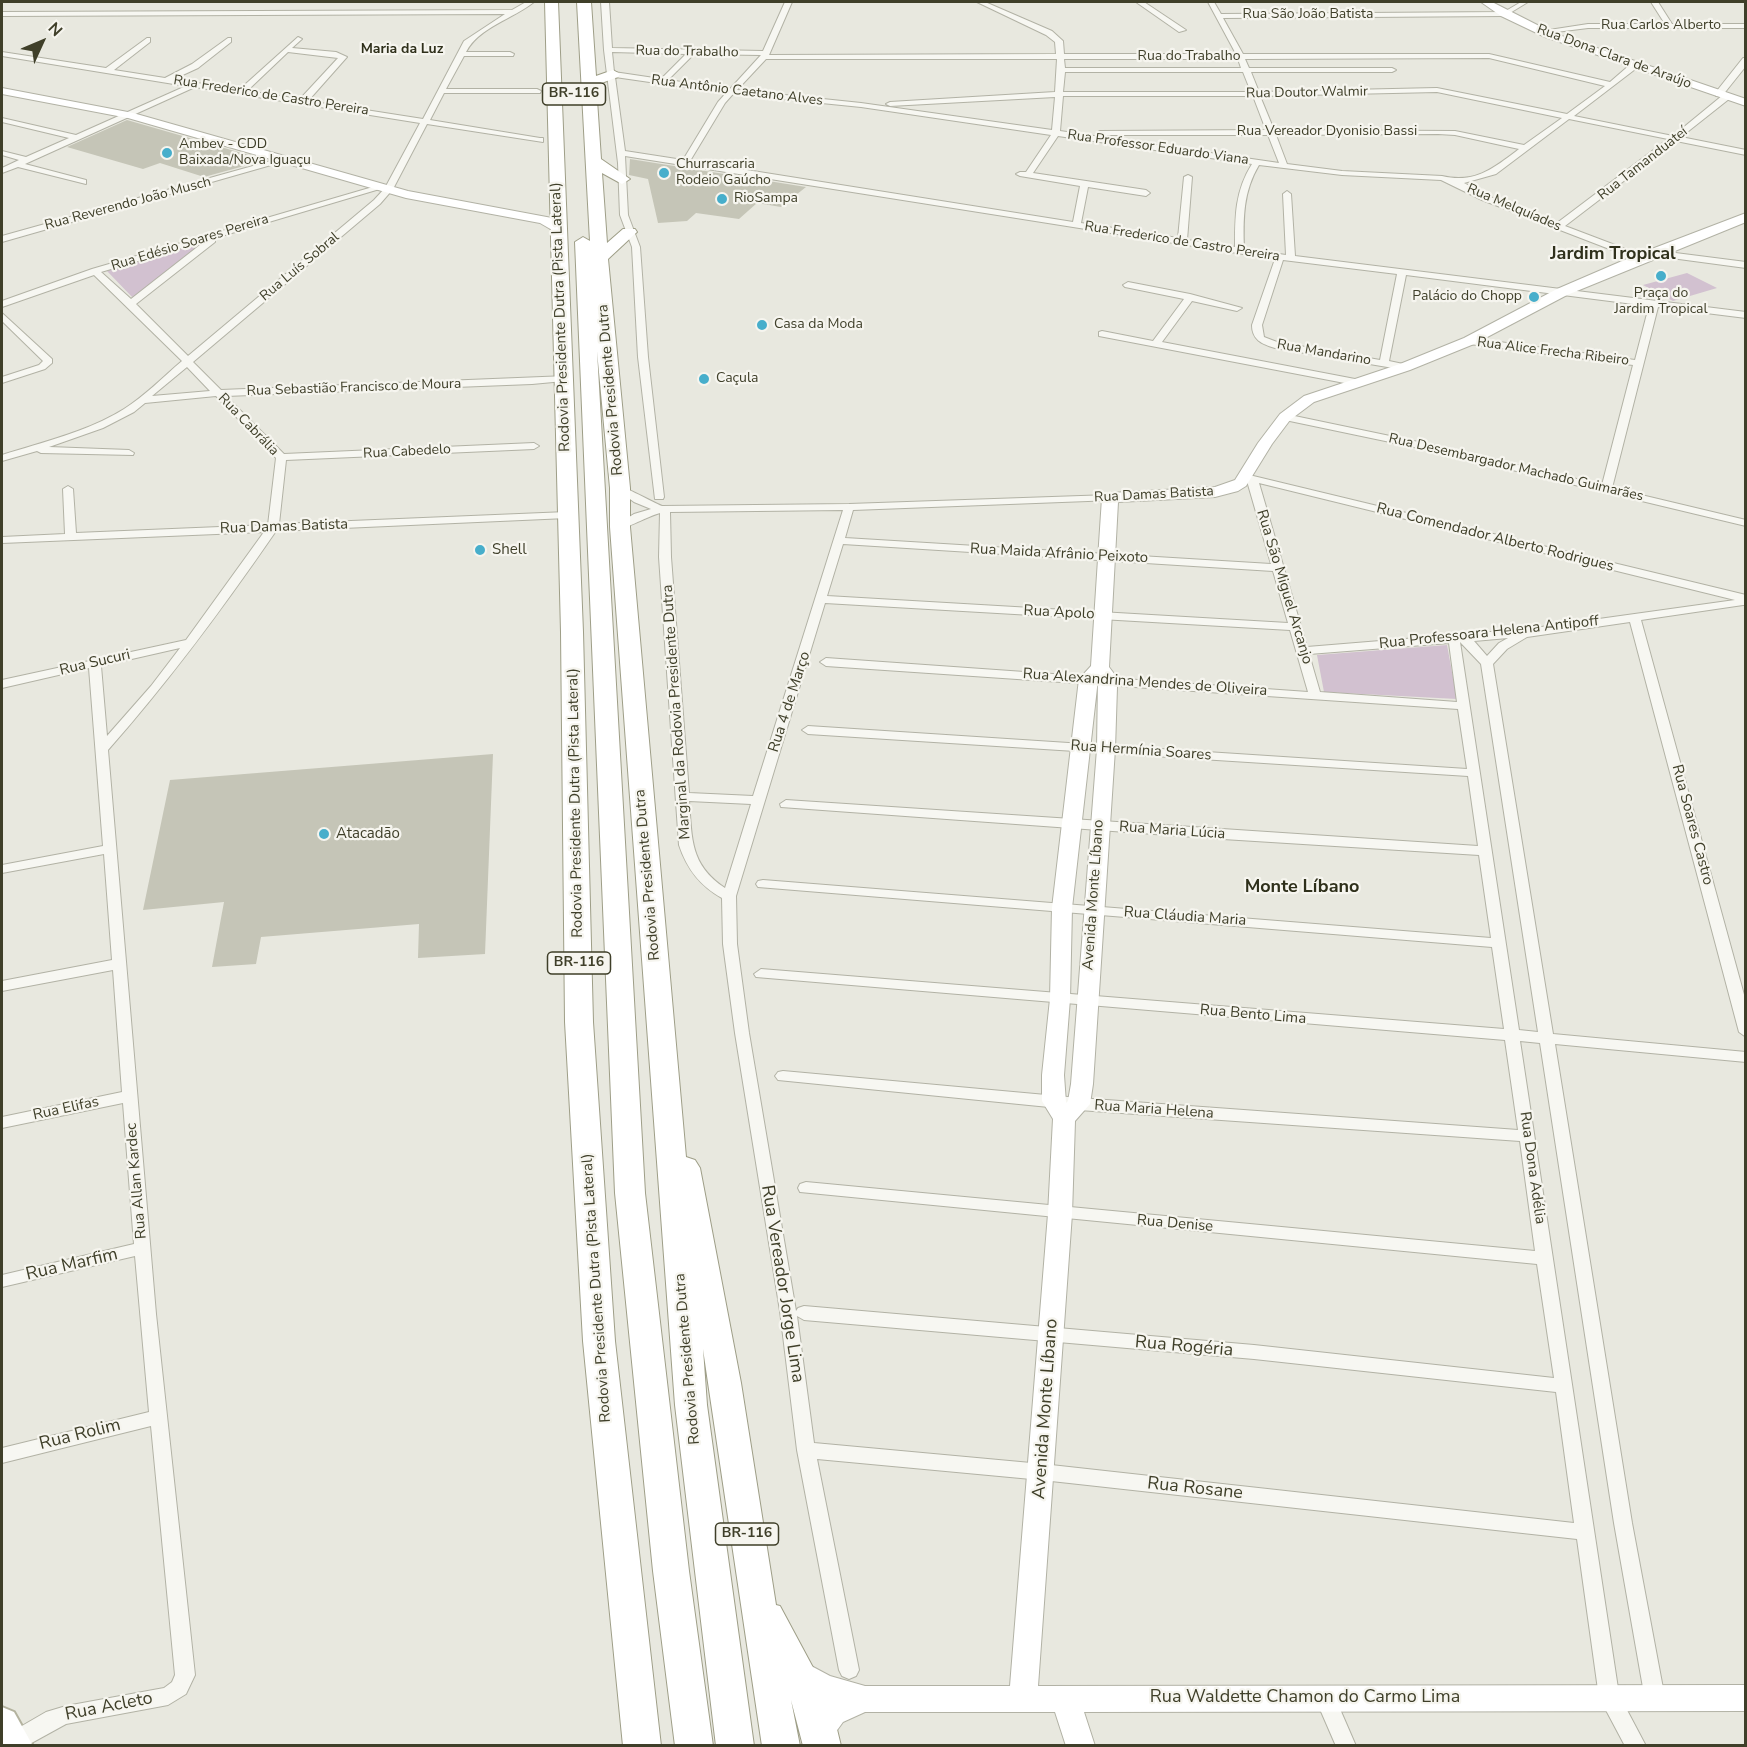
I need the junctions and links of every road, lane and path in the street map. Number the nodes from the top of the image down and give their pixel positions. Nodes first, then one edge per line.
1 (530, 2) edge
2 (551, 2) edge
3 (584, 2) edge
4 (604, 2) edge
5 (789, 2) edge
6 (980, 2) edge
7 (1140, 2) edge
8 (1211, 2) edge
9 (1486, 2) edge
10 (1525, 2) edge
11 (1655, 2) edge
12 (514, 12) junction
13 (2, 14) edge
14 (1505, 14) junction
15 (1219, 16) junction
16 (1746, 16) edge
17 (1670, 26) junction
18 (1732, 26) junction
19 (1746, 26) edge
20 (1182, 30) dead end
21 (1540, 32) junction
22 (298, 39) dead end
23 (147, 40) dead end
24 (228, 40) dead end
25 (586, 41) junction
26 (286, 50) junction
27 (608, 50) junction
28 (692, 52) junction
29 (2, 54) edge
30 (462, 54) junction
31 (510, 54) dead end
32 (765, 55) junction
33 (1060, 57) junction
34 (1241, 57) junction
35 (1746, 60) edge
36 (1635, 65) junction
37 (109, 70) junction
38 (1061, 70) junction
39 (1392, 70) dead end
40 (1247, 71) junction
41 (612, 74) junction
42 (167, 80) junction
43 (662, 82) junction
44 (589, 83) junction
45 (194, 85) junction
46 (1611, 85) junction
47 (2, 91) edge
48 (444, 91) junction
49 (537, 91) dead end
50 (241, 92) junction
51 (732, 92) junction
52 (1059, 94) junction
53 (1256, 94) junction
54 (1722, 96) junction
55 (303, 100) junction
56 (1746, 103) edge
57 (861, 105) junction
58 (129, 115) junction
59 (1568, 116) junction
60 (2, 120) edge
61 (426, 121) junction
62 (1056, 133) junction
63 (1126, 133) junction
64 (1271, 133) junction
65 (79, 138) junction
66 (1675, 138) junction
67 (540, 140) dead end
68 (1113, 142) junction
69 (1526, 148) junction
70 (586, 152) junction
71 (2, 153) edge
72 (621, 153) junction
73 (1746, 153) edge
74 (288, 159) junction
75 (28, 160) junction
76 (1257, 162) junction
77 (685, 163) junction
78 (17, 164) junction
79 (1284, 166) junction
80 (2, 171) edge
81 (1188, 177) dead end
82 (622, 179) junction
83 (83, 182) dead end
84 (1455, 182) junction
85 (1085, 183) junction
86 (385, 188) junction
87 (1146, 192) dead end
88 (1287, 194) dead end
89 (557, 198) junction
90 (530, 216) junction
91 (1746, 217) edge
92 (1076, 226) junction
93 (1557, 226) junction
94 (559, 230) junction
95 (628, 232) junction
96 (218, 235) junction
97 (2, 239) edge
98 (1182, 242) junction
99 (1240, 251) junction
100 (1647, 256) junction
101 (601, 257) junction
102 (1280, 257) junction
103 (1291, 258) junction
104 (1746, 265) edge
105 (95, 271) junction
106 (1402, 273) junction
107 (1128, 285) dead end
108 (1562, 292) junction
109 (1190, 297) junction
110 (2, 304) edge
111 (131, 304) junction
112 (1654, 304) junction
113 (1237, 308) dead end
114 (1746, 315) edge
115 (2, 316) edge
116 (1102, 334) dead end
117 (1469, 341) junction
118 (1155, 345) junction
119 (187, 363) junction
120 (1384, 363) junction
121 (1637, 363) junction
122 (1405, 367) junction
123 (564, 378) junction
124 (2, 380) edge
125 (1355, 382) junction
126 (218, 393) junction
127 (145, 400) junction
128 (1285, 417) junction
129 (534, 446) dead end
130 (30, 449) junction
131 (129, 453) dead end
132 (280, 457) junction
133 (2, 458) edge
134 (1248, 478) junction
135 (620, 488) junction
136 (68, 489) dead end
137 (1606, 489) junction
138 (659, 496) dead end
139 (1110, 498) junction
140 (849, 507) junction
141 (663, 509) junction
142 (567, 515) junction
143 (1746, 523) edge
144 (620, 527) junction
145 (273, 528) junction
146 (71, 537) junction
147 (2, 540) edge
148 (840, 541) junction
149 (1106, 556) junction
150 (1278, 568) junction
151 (1683, 597) junction
152 (822, 599) junction
153 (1746, 600) edge
154 (1103, 616) junction
155 (1635, 618) junction
156 (1295, 627) junction
157 (1527, 633) junction
158 (1460, 638) junction
159 (188, 643) junction
160 (1303, 651) junction
161 (826, 662) dead end
162 (95, 663) junction
163 (1487, 663) junction
164 (1098, 675) junction
165 (2, 684) edge
166 (1315, 695) junction
167 (1464, 706) junction
168 (808, 730) dead end
169 (1080, 747) junction
170 (102, 749) junction
171 (1106, 749) junction
172 (1474, 773) junction
173 (683, 797) junction
174 (759, 800) junction
175 (786, 804) dead end
176 (1072, 822) junction
177 (1099, 825) junction
178 (110, 849) junction
179 (1485, 851) junction
180 (2, 868) edge
181 (763, 884) dead end
182 (729, 896) junction
183 (1062, 908) junction
184 (1093, 910) junction
185 (1499, 943) junction
186 (119, 964) junction
187 (761, 974) dead end
188 (2, 986) edge
189 (1060, 999) junction
190 (1086, 1001) junction
191 (1746, 1032) edge
192 (1512, 1035) junction
193 (1547, 1038) junction
194 (1746, 1057) edge
195 (663, 1059) junction
196 (783, 1076) dead end
197 (130, 1096) junction
198 (1065, 1108) junction
199 (2, 1123) edge
200 (1527, 1136) junction
201 (806, 1188) dead end
202 (1060, 1214) junction
203 (143, 1248) junction
204 (1545, 1258) junction
205 (2, 1281) edge
206 (804, 1313) dead end
207 (1050, 1335) junction
208 (1563, 1386) junction
209 (159, 1417) junction
210 (806, 1450) junction
211 (2, 1456) edge
212 (1042, 1472) junction
213 (1585, 1532) junction
214 (757, 1596) junction
215 (796, 1670) junction
216 (849, 1670) dead end
217 (174, 1693) joint
218 (1609, 1697) junction
219 (1746, 1698) edge
220 (865, 1699) junction
221 (1023, 1699) junction
222 (1065, 1699) junction
223 (1655, 1699) junction
224 (1326, 1700) junction
225 (11, 1736) edge
226 (821, 1738) edge
227 (642, 1746) edge
228 (694, 1746) edge
229 (735, 1746) edge
230 (781, 1746) edge
231 (1081, 1746) edge
232 (1346, 1746) edge
233 (1636, 1746) edge

1 - 12 street, Rua Luís Sobral
2 - 89 highway, Rodovia Presidente Dutra (Pista Lateral) / BR-116
3 - 25 highway, Rodovia Presidente Dutra / BR-116
4 - 27 street
5 - 32 street
6 - 33 street
7 - 20 street
8 - 15 street
9 - 14 street, Rua Dona Clara de Araújo
10 - 14 street
11 - 17 street
12 - 13 street
12 - 30 street, Rua Luís Sobral
14 - 15 street, Rua São João Batista
14 - 21 street, Rua Dona Clara de Araújo
15 - 34 street
16 - 18 street
17 - 18 street, Rua Carlos Alberto
17 - 21 street, Rua Carlos Alberto
18 - 19 street, Rua Carlos Alberto
21 - 36 street, Rua Dona Clara de Araújo
22 - 26 street
23 - 37 street
24 - 42 street
25 - 27 highway
25 - 44 highway, Rodovia Presidente Dutra / BR-116
26 - 50 street
26 - 55 street
27 - 28 street, Rua do Trabalho
27 - 41 street
28 - 32 street, Rua do Trabalho
28 - 43 street
29 - 37 street, Rua Frederico de Castro Pereira
30 - 31 street
30 - 48 street, Rua Luís Sobral
32 - 33 street, Rua do Trabalho
32 - 51 street
33 - 34 street, Rua do Trabalho
33 - 38 street
34 - 40 street
34 - 46 street, Rua do Trabalho
35 - 54 street, Rua Tamanduateí
36 - 46 street
36 - 54 street, Rua Dona Clara de Araújo
37 - 42 street, Rua Frederico de Castro Pereira
38 - 40 street
38 - 52 street
39 - 40 street
40 - 53 street
41 - 43 street, Rua Antônio Caetano Alves
41 - 44 highway
41 - 72 street
42 - 45 street, Rua Frederico de Castro Pereira
43 - 51 street, Rua Antônio Caetano Alves
44 - 70 highway, Rodovia Presidente Dutra / BR-116
45 - 50 street, Rua Frederico de Castro Pereira
45 - 58 street
46 - 59 street
47 - 58 street
48 - 49 street
48 - 61 street, Rua Luís Sobral
50 - 55 street, Rua Frederico de Castro Pereira
51 - 57 street, Rua Antônio Caetano Alves
51 - 77 street
52 - 53 street, Rua Doutor Walmir
52 - 57 street, Rua Doutor Walmir
52 - 62 street
53 - 59 street, Rua Doutor Walmir
53 - 64 street
54 - 56 street, Rua Dona Clara de Araújo
54 - 66 street, Rua Tamanduateí
55 - 61 street, Rua Frederico de Castro Pereira
57 - 62 street, Rua Professor Eduardo Viana
58 - 65 street
58 - 74 street
59 - 66 street, Rua Doutor Walmir
59 - 69 street
60 - 65 street
61 - 67 street, Rua Frederico de Castro Pereira
61 - 86 street, Rua Luís Sobral
62 - 63 street, Rua Vereador Dyonisio Bassi
62 - 68 street, Rua Professor Eduardo Viana
62 - 85 street
63 - 64 street, Rua Vereador Dyonisio Bassi
63 - 68 street
64 - 69 street, Rua Vereador Dyonisio Bassi
64 - 79 street
65 - 75 street
66 - 73 street, Rua Doutor Walmir
66 - 93 street, Rua Tamanduateí
68 - 76 street, Rua Professor Eduardo Viana
69 - 84 street
70 - 82 highway
70 - 101 highway, Rodovia Presidente Dutra / BR-116
70 - 228 highway, Rodovia Presidente Dutra / BR-116
71 - 75 street
72 - 77 street, Rua Frederico de Castro Pereira
72 - 82 street
74 - 86 street
74 - 97 street, Rua Reverendo João Musch
75 - 78 street
76 - 79 street, Rua Professor Eduardo Viana
76 - 99 street
77 - 92 street, Rua Frederico de Castro Pereira
78 - 80 street
78 - 83 street
79 - 84 street, Rua Professor Eduardo Viana
81 - 98 street
82 - 95 street
84 - 93 street, Rua Melquíades
85 - 87 street
85 - 92 street
86 - 90 street
86 - 96 street, Rua Edésio Soares Pereira
86 - 119 street, Rua Luís Sobral
88 - 103 street
89 - 90 street
89 - 94 highway, Rodovia Presidente Dutra (Pista Lateral) / BR-116
90 - 94 street
91 - 100 street
92 - 98 street, Rua Frederico de Castro Pereira
93 - 100 street, Rua Melquíades
94 - 123 highway, Rodovia Presidente Dutra (Pista Lateral) / BR-116
95 - 101 highway
95 - 138 street
96 - 105 street, Rua Edésio Soares Pereira
96 - 111 street
98 - 99 street, Rua Frederico de Castro Pereira
99 - 102 street, Rua Frederico de Castro Pereira
100 - 104 street, Rua Melquíades
100 - 108 street
101 - 135 highway, Rodovia Presidente Dutra / BR-116
102 - 103 street, Rua Frederico de Castro Pereira
102 - 120 street, Rua Mandarino
103 - 106 street, Rua Frederico de Castro Pereira
105 - 110 street, Rua Edésio Soares Pereira
105 - 111 street, Rua Cabrália
106 - 108 street, Rua Frederico de Castro Pereira
106 - 120 street
107 - 109 street
108 - 112 street, Rua Frederico de Castro Pereira
108 - 117 street
109 - 113 street
109 - 118 street
111 - 119 street, Rua Cabrália
112 - 114 street, Rua Frederico de Castro Pereira
112 - 121 street
115 - 124 street
116 - 118 street
117 - 121 street, Rua Alice Frecha Ribeiro
117 - 122 street
118 - 125 street
119 - 126 street, Rua Cabrália
119 - 127 street, Rua Luís Sobral
120 - 122 street, Rua Mandarino
121 - 137 street
122 - 125 street
123 - 126 street, Rua Sebastião Francisco de Moura
123 - 142 highway, Rodovia Presidente Dutra (Pista Lateral) / BR-116
125 - 128 street
126 - 127 street, Rua Sebastião Francisco de Moura
126 - 132 street, Rua Cabrália
127 - 130 street, Rua Luís Sobral
128 - 134 street
128 - 137 street, Rua Desembargador Machado Guimarães
129 - 132 street, Rua Cabedelo
130 - 131 street
130 - 133 street, Rua Luís Sobral
132 - 145 street, Rua Cabrália
134 - 139 street, Rua Damas Batista
134 - 150 street, Rua São Miguel Arcanjo
134 - 151 street, Rua Comendador Alberto Rodrigues
135 - 141 street, Rua Damas Batista
135 - 144 highway, Rodovia Presidente Dutra / BR-116
136 - 146 street
137 - 143 street, Rua Desembargador Machado Guimarães
139 - 140 street, Rua Damas Batista
139 - 149 street, Avenida Monte Líbano
140 - 141 street, Rua Damas Batista
140 - 148 street, Rua 4 de Março
141 - 144 street, Rua Damas Batista
141 - 173 street, Marginal da Rodovia Presidente Dutra
142 - 145 street, Rua Damas Batista
142 - 227 highway, Rodovia Presidente Dutra (Pista Lateral) / BR-116
144 - 195 highway, Rodovia Presidente Dutra / BR-116
145 - 146 street, Rua Damas Batista
145 - 159 street, Rua Cabrália
146 - 147 street, Rua Damas Batista
148 - 149 street, Rua Maida Afrânio Peixoto
148 - 152 street, Rua 4 de Março
149 - 150 street, Rua Maida Afrânio Peixoto
149 - 154 street, Avenida Monte Líbano
150 - 156 street, Rua São Miguel Arcanjo
151 - 153 street, Rua Professoara Helena Antipoff
151 - 153 street, Rua Comendador Alberto Rodrigues
151 - 155 street, Rua Professoara Helena Antipoff
152 - 154 street, Rua Apolo
152 - 174 street, Rua 4 de Março
154 - 156 street, Rua Apolo
154 - 164 street, Avenida Monte Líbano
155 - 157 street, Rua Professoara Helena Antipoff
155 - 191 street, Rua Soares Castro
156 - 160 street, Rua São Miguel Arcanjo
157 - 158 street, Rua Professoara Helena Antipoff
157 - 163 street
158 - 160 street, Rua Professoara Helena Antipoff
158 - 163 street
158 - 167 street, Rua Dona Adélia
159 - 162 street, Rua Sucuri
159 - 170 street, Rua Cabrália
160 - 166 street, Rua São Miguel Arcanjo
161 - 164 street, Rua Alexandrina Mendes de Oliveira
162 - 165 street, Rua Sucuri
162 - 170 street, Rua Allan Kardec
163 - 193 street
164 - 166 street, Rua Alexandrina Mendes de Oliveira
164 - 169 street, Avenida Monte Líbano
164 - 171 street, Avenida Monte Líbano
166 - 167 street, Rua Alexandrina Mendes de Oliveira
167 - 172 street, Rua Dona Adélia
168 - 169 street, Rua Hermínia Soares
169 - 171 street, Rua Hermínia Soares
169 - 176 street, Avenida Monte Líbano
170 - 178 street, Rua Allan Kardec
171 - 172 street, Rua Hermínia Soares
171 - 177 street, Avenida Monte Líbano
172 - 179 street, Rua Dona Adélia
173 - 174 street
173 - 182 street, Marginal da Rodovia Presidente Dutra
174 - 182 street, Rua 4 de Março
175 - 176 street, Rua Maria Lúcia
176 - 177 street, Rua Maria Lúcia
176 - 183 street, Avenida Monte Líbano
177 - 179 street, Rua Maria Lúcia
177 - 184 street, Avenida Monte Líbano
178 - 180 street
178 - 186 street, Rua Allan Kardec
179 - 185 street, Rua Dona Adélia
181 - 183 street, Rua Cláudia Maria
182 - 210 street, Rua Vereador Jorge Lima
183 - 184 street, Rua Cláudia Maria
183 - 189 street, Avenida Monte Líbano
184 - 185 street, Rua Cláudia Maria
184 - 190 street, Avenida Monte Líbano
185 - 192 street, Rua Dona Adélia
186 - 188 street
186 - 197 street, Rua Allan Kardec
187 - 189 street, Rua Bento Lima
189 - 190 street, Rua Bento Lima
189 - 198 street, Avenida Monte Líbano
190 - 192 street, Rua Bento Lima
190 - 198 street, Avenida Monte Líbano
192 - 193 street, Rua Bento Lima
192 - 200 street, Rua Dona Adélia
193 - 194 street, Rua Bento Lima
193 - 223 street
195 - 214 highway, BR-116
195 - 229 highway, Rodovia Presidente Dutra / BR-116
196 - 198 street, Rua Maria Helena
197 - 199 street, Rua Elifas
197 - 203 street, Rua Allan Kardec
198 - 200 street, Rua Maria Helena
198 - 202 street, Avenida Monte Líbano
200 - 204 street, Rua Dona Adélia
201 - 202 street, Rua Denise
202 - 204 street, Rua Denise
202 - 207 street, Avenida Monte Líbano
203 - 205 street, Rua Marfim
203 - 209 street, Rua Allan Kardec
204 - 208 street, Rua Dona Adélia
206 - 207 street, Rua Rogéria
207 - 208 street, Rua Rogéria
207 - 212 street, Avenida Monte Líbano
208 - 213 street, Rua Dona Adélia
209 - 211 street, Rua Rolim
209 - 217 street, Rua Allan Kardec
210 - 212 street, Rua Rosane
210 - 216 street, Rua Vereador Jorge Lima
212 - 213 street, Rua Rosane
212 - 221 street, Avenida Monte Líbano
213 - 218 street, Rua Dona Adélia
214 - 215 highway
214 - 230 highway, BR-116
215 - 220 street, Rua Waldette Chamon do Carmo Lima
215 - 226 highway
217 - 225 street, Rua Acleto
218 - 223 street, Rua Waldette Chamon do Carmo Lima
218 - 224 street, Rua Waldette Chamon do Carmo Lima
218 - 233 street
219 - 223 street, Rua Waldette Chamon do Carmo Lima
220 - 221 street, Rua Waldette Chamon do Carmo Lima
220 - 226 street, Rua Waldette Chamon do Carmo Lima
221 - 222 street, Rua Waldette Chamon do Carmo Lima
222 - 224 street, Rua Waldette Chamon do Carmo Lima
222 - 231 street
224 - 232 street

